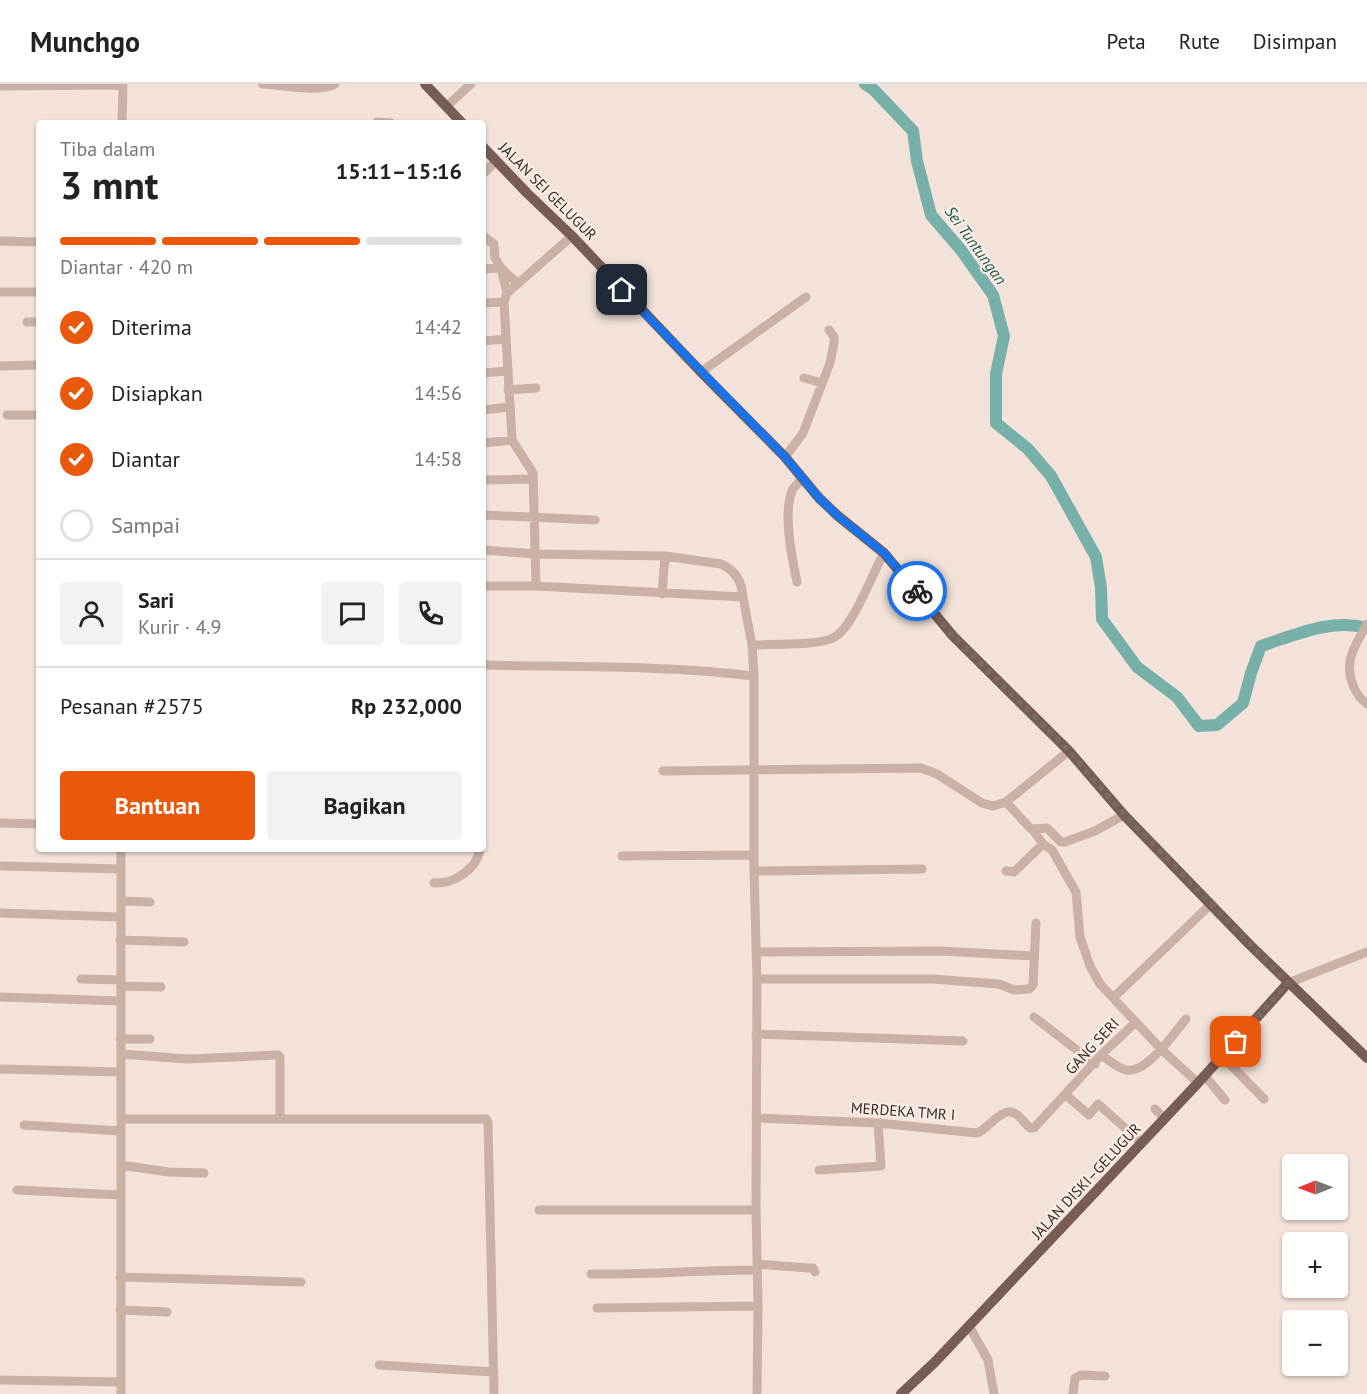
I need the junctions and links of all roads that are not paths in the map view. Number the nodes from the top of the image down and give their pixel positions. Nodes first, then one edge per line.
1 (122, 84) edge
2 (262, 84) edge
3 (335, 84) edge
4 (425, 84) edge
5 (471, 84) edge
6 (303, 85) edge
7 (0, 86) edge
8 (447, 106) junction
9 (122, 120) edge
10 (459, 120) edge
11 (486, 150) edge
12 (496, 161) junction
13 (486, 171) edge
14 (572, 236) junction
15 (486, 238) edge
16 (0, 241) edge
17 (36, 242) edge
18 (501, 268) junction
19 (486, 269) edge
20 (519, 284) junction
21 (0, 292) edge
22 (36, 292) edge
23 (806, 297) dead end
24 (506, 298) junction
25 (486, 302) edge
26 (27, 322) dead end
27 (36, 322) edge
28 (829, 330) dead end
29 (506, 339) junction
30 (486, 341) edge
31 (36, 365) edge
32 (0, 366) edge
33 (507, 371) junction
34 (701, 372) junction
35 (486, 373) edge
36 (804, 378) dead end
37 (822, 383) junction
38 (536, 388) dead end
39 (508, 390) junction
40 (509, 407) junction
41 (486, 410) edge
42 (7, 415) dead end
43 (36, 415) edge
44 (512, 440) junction
45 (486, 443) edge
46 (785, 457) junction
47 (533, 479) junction
48 (803, 479) junction
49 (486, 480) edge
50 (486, 515) edge
51 (535, 516) junction
52 (595, 520) dead end
53 (486, 550) edge
54 (884, 553) junction
55 (536, 554) junction
56 (665, 556) junction
57 (797, 582) dead end
58 (486, 586) edge
59 (536, 586) junction
60 (663, 594) junction
61 (743, 597) junction
62 (1367, 624) edge
63 (752, 645) junction
64 (486, 665) edge
65 (754, 676) junction
66 (1367, 704) edge
67 (1069, 751) junction
68 (754, 769) junction
69 (663, 771) dead end
70 (1006, 802) junction
71 (1124, 814) junction
72 (0, 823) edge
73 (36, 824) edge
74 (1033, 830) junction
75 (1043, 844) junction
76 (121, 852) edge
77 (479, 852) edge
78 (754, 855) junction
79 (622, 856) dead end
80 (2, 866) dead end
81 (922, 868) dead end
82 (121, 869) junction
83 (754, 871) junction
84 (1006, 871) dead end
85 (434, 883) dead end
86 (120, 901) junction
87 (150, 902) dead end
88 (1211, 904) junction
89 (0, 913) edge
90 (120, 917) junction
91 (1036, 923) dead end
92 (120, 940) junction
93 (184, 942) dead end
94 (756, 952) junction
95 (1367, 952) edge
96 (1035, 956) junction
97 (81, 979) dead end
98 (757, 980) junction
99 (121, 983) junction
100 (1288, 983) junction
101 (161, 987) dead end
102 (0, 997) edge
103 (1113, 998) junction
104 (121, 1001) junction
105 (1034, 1017) dead end
106 (1186, 1019) dead end
107 (1136, 1022) junction
108 (756, 1034) junction
109 (120, 1038) junction
110 (150, 1040) dead end
111 (963, 1041) dead end
112 (1161, 1049) junction
113 (121, 1054) junction
114 (1101, 1055) junction
115 (1223, 1057) junction
116 (1367, 1058) edge
117 (1095, 1064) junction
118 (0, 1069) edge
119 (120, 1072) junction
120 (1202, 1080) junction
121 (1066, 1095) junction
122 (1225, 1100) dead end
123 (1264, 1100) dead end
124 (1155, 1109) dead end
125 (121, 1119) junction
126 (280, 1119) junction
127 (756, 1119) junction
128 (1165, 1119) junction
129 (878, 1123) junction
130 (24, 1125) dead end
131 (1034, 1128) joint
132 (121, 1131) junction
133 (1142, 1143) junction
134 (121, 1165) junction
135 (819, 1170) dead end
136 (204, 1173) dead end
137 (17, 1190) dead end
138 (120, 1195) junction
139 (539, 1210) dead end
140 (756, 1210) junction
141 (757, 1267) junction
142 (815, 1272) dead end
143 (591, 1274) dead end
144 (120, 1277) junction
145 (301, 1282) dead end
146 (758, 1306) junction
147 (597, 1308) dead end
148 (120, 1310) junction
149 (167, 1312) dead end
150 (969, 1326) junction
151 (379, 1365) dead end
152 (494, 1372) junction
153 (1106, 1376) dead end
154 (0, 1380) edge
155 (121, 1382) junction
156 (904, 1393) edge
157 (121, 1394) edge
158 (494, 1394) edge
159 (757, 1394) edge
160 (994, 1394) edge
161 (1074, 1394) edge

1 - 7 street
1 - 9 street
2 - 6 street
3 - 6 street
4 - 8 main road
5 - 8 street
8 - 10 main road
11 - 12 main road, JALAN SEI GELUGUR
12 - 13 street
12 - 14 main road, JALAN SEI GELUGUR
14 - 20 street
14 - 34 main road, JALAN SEI GELUGUR
15 - 18 street
16 - 17 street
18 - 19 street
18 - 20 street
18 - 24 street
20 - 24 street
21 - 22 street
23 - 34 street
24 - 25 street
24 - 29 street
26 - 27 street
28 - 37 street
29 - 30 street
29 - 33 street
31 - 32 street
33 - 35 street
33 - 39 street
34 - 46 main road, JALAN SEI GELUGUR
36 - 37 street
37 - 46 street
38 - 39 street
39 - 40 street
40 - 41 street
40 - 44 street
42 - 43 street
44 - 45 street
44 - 47 street
46 - 48 main road, JALAN SEI GELUGUR
47 - 49 street
47 - 51 street
48 - 54 main road, JALAN SEI GELUGUR
48 - 57 street
50 - 51 street
51 - 52 street
51 - 55 street
53 - 55 street
54 - 63 street
54 - 67 main road, JALAN SEI GELUGUR
55 - 56 street
55 - 59 street
56 - 60 street
56 - 61 street
58 - 59 street
59 - 60 street
60 - 61 street
61 - 63 street
62 - 66 street
63 - 65 street
64 - 65 street
65 - 68 street
67 - 70 street
67 - 71 main road, JALAN SEI GELUGUR
68 - 69 street
68 - 70 street
68 - 78 street
70 - 74 street
71 - 74 street
71 - 88 main road, JALAN SEI GELUGUR
72 - 73 street
74 - 75 street
75 - 84 street
75 - 103 street
76 - 82 street
77 - 85 street
78 - 79 street
78 - 83 street
80 - 82 street
81 - 83 street
82 - 86 street
83 - 94 street
86 - 87 street
86 - 90 street
88 - 100 main road, JALAN SEI GELUGUR
88 - 103 street
89 - 90 street
90 - 92 street
91 - 96 street
92 - 93 street
92 - 99 street
94 - 96 street
94 - 98 street
95 - 100 street
96 - 98 street
97 - 99 street
98 - 108 street
99 - 101 street
99 - 104 street
100 - 115 main road, JALAN DISKI–GELUGUR
100 - 116 main road, JALAN SEI GELUGUR
102 - 104 street
103 - 107 street
104 - 109 street
105 - 117 street
106 - 112 street
107 - 112 street, GANG SERI
107 - 114 street, GANG SERI
108 - 111 street
108 - 127 street
109 - 110 street
109 - 113 street
112 - 114 street
112 - 120 street, GANG SERI
113 - 119 street
113 - 126 street
114 - 117 street, GANG SERI
115 - 120 main road, JALAN DISKI–GELUGUR
115 - 123 street
117 - 121 street, GANG SERI
118 - 119 street
119 - 125 street
120 - 122 street, GANG SERI
120 - 128 main road, JALAN DISKI–GELUGUR
121 - 131 street, GANG SERI
121 - 133 street
124 - 128 street
125 - 126 street
125 - 132 street
126 - 152 street
127 - 129 street, MERDEKA TMR I
127 - 140 street
128 - 133 main road, JALAN DISKI–GELUGUR
129 - 131 street, MERDEKA TMR I
129 - 135 street
130 - 132 street
132 - 134 street
133 - 150 main road, JALAN DISKI–GELUGUR
134 - 136 street
134 - 138 street
137 - 138 street
138 - 144 street
139 - 140 street
140 - 141 street
141 - 142 street
141 - 143 street
141 - 146 street
144 - 145 street
144 - 148 street
146 - 147 street
146 - 159 street
148 - 149 street
148 - 155 street
150 - 156 main road, JALAN DISKI–GELUGUR
150 - 160 street
151 - 152 street
152 - 158 street
153 - 161 street
154 - 155 street
155 - 157 street

